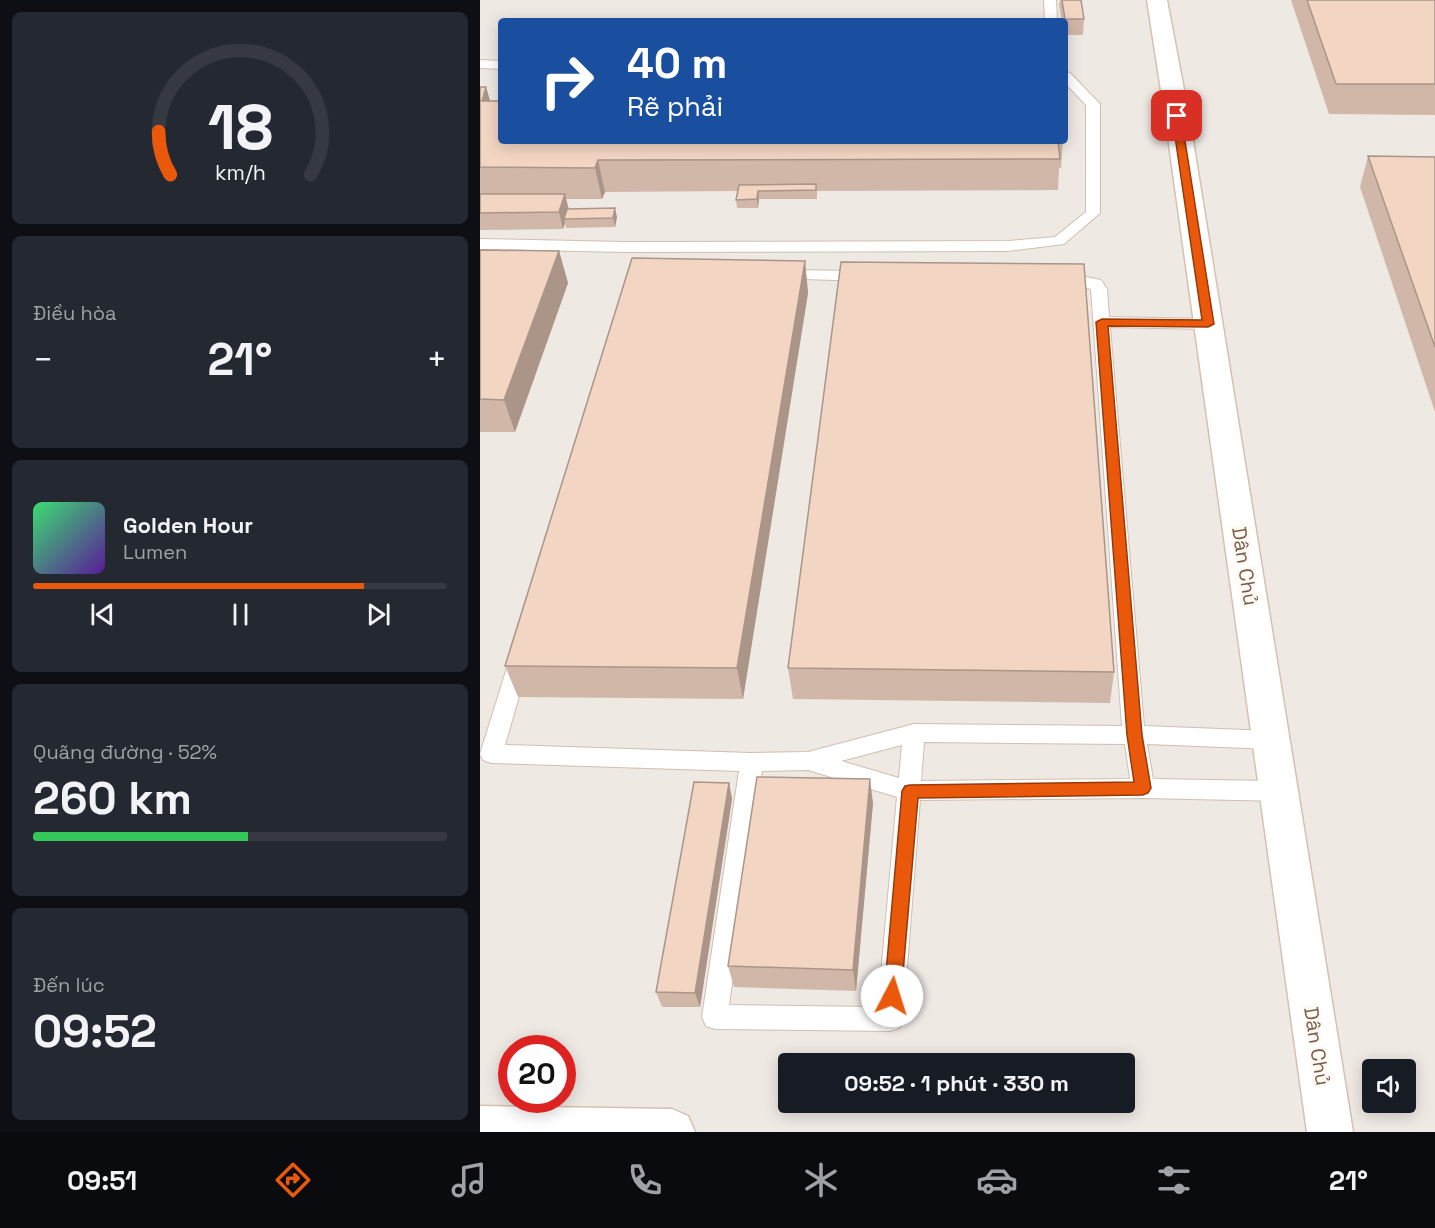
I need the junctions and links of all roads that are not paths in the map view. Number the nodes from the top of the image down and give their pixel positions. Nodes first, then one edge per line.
1 (1050, 0) edge
2 (1156, 0) edge
3 (1051, 18) edge
4 (480, 64) edge
5 (498, 64) edge
6 (1068, 79) edge
7 (480, 244) edge
8 (764, 275) edge
9 (884, 276) edge
10 (1040, 277) edge
11 (1102, 322) junction
12 (1208, 324) junction
13 (525, 640) edge
14 (914, 733) junction
15 (1134, 735) junction
16 (1272, 740) junction
17 (808, 761) junction
18 (751, 762) junction
19 (1143, 788) junction
20 (910, 791) junction
21 (1279, 791) junction
22 (480, 1129) edge
23 (672, 1132) edge
24 (1330, 1132) edge

1 - 3 lane
2 - 12 main road, Dân Chủ
4 - 5 lane
6 - 7 lane
8 - 9 lane
10 - 11 lane
11 - 12 lane
11 - 15 lane
12 - 16 main road, Dân Chủ
13 - 18 lane
14 - 15 lane
14 - 17 lane
14 - 20 lane
15 - 16 lane
15 - 19 lane
16 - 21 main road, Dân Chủ
17 - 18 lane
17 - 20 lane
18 - 20 lane
19 - 20 lane
19 - 21 lane
21 - 24 main road, Dân Chủ
22 - 23 main road

